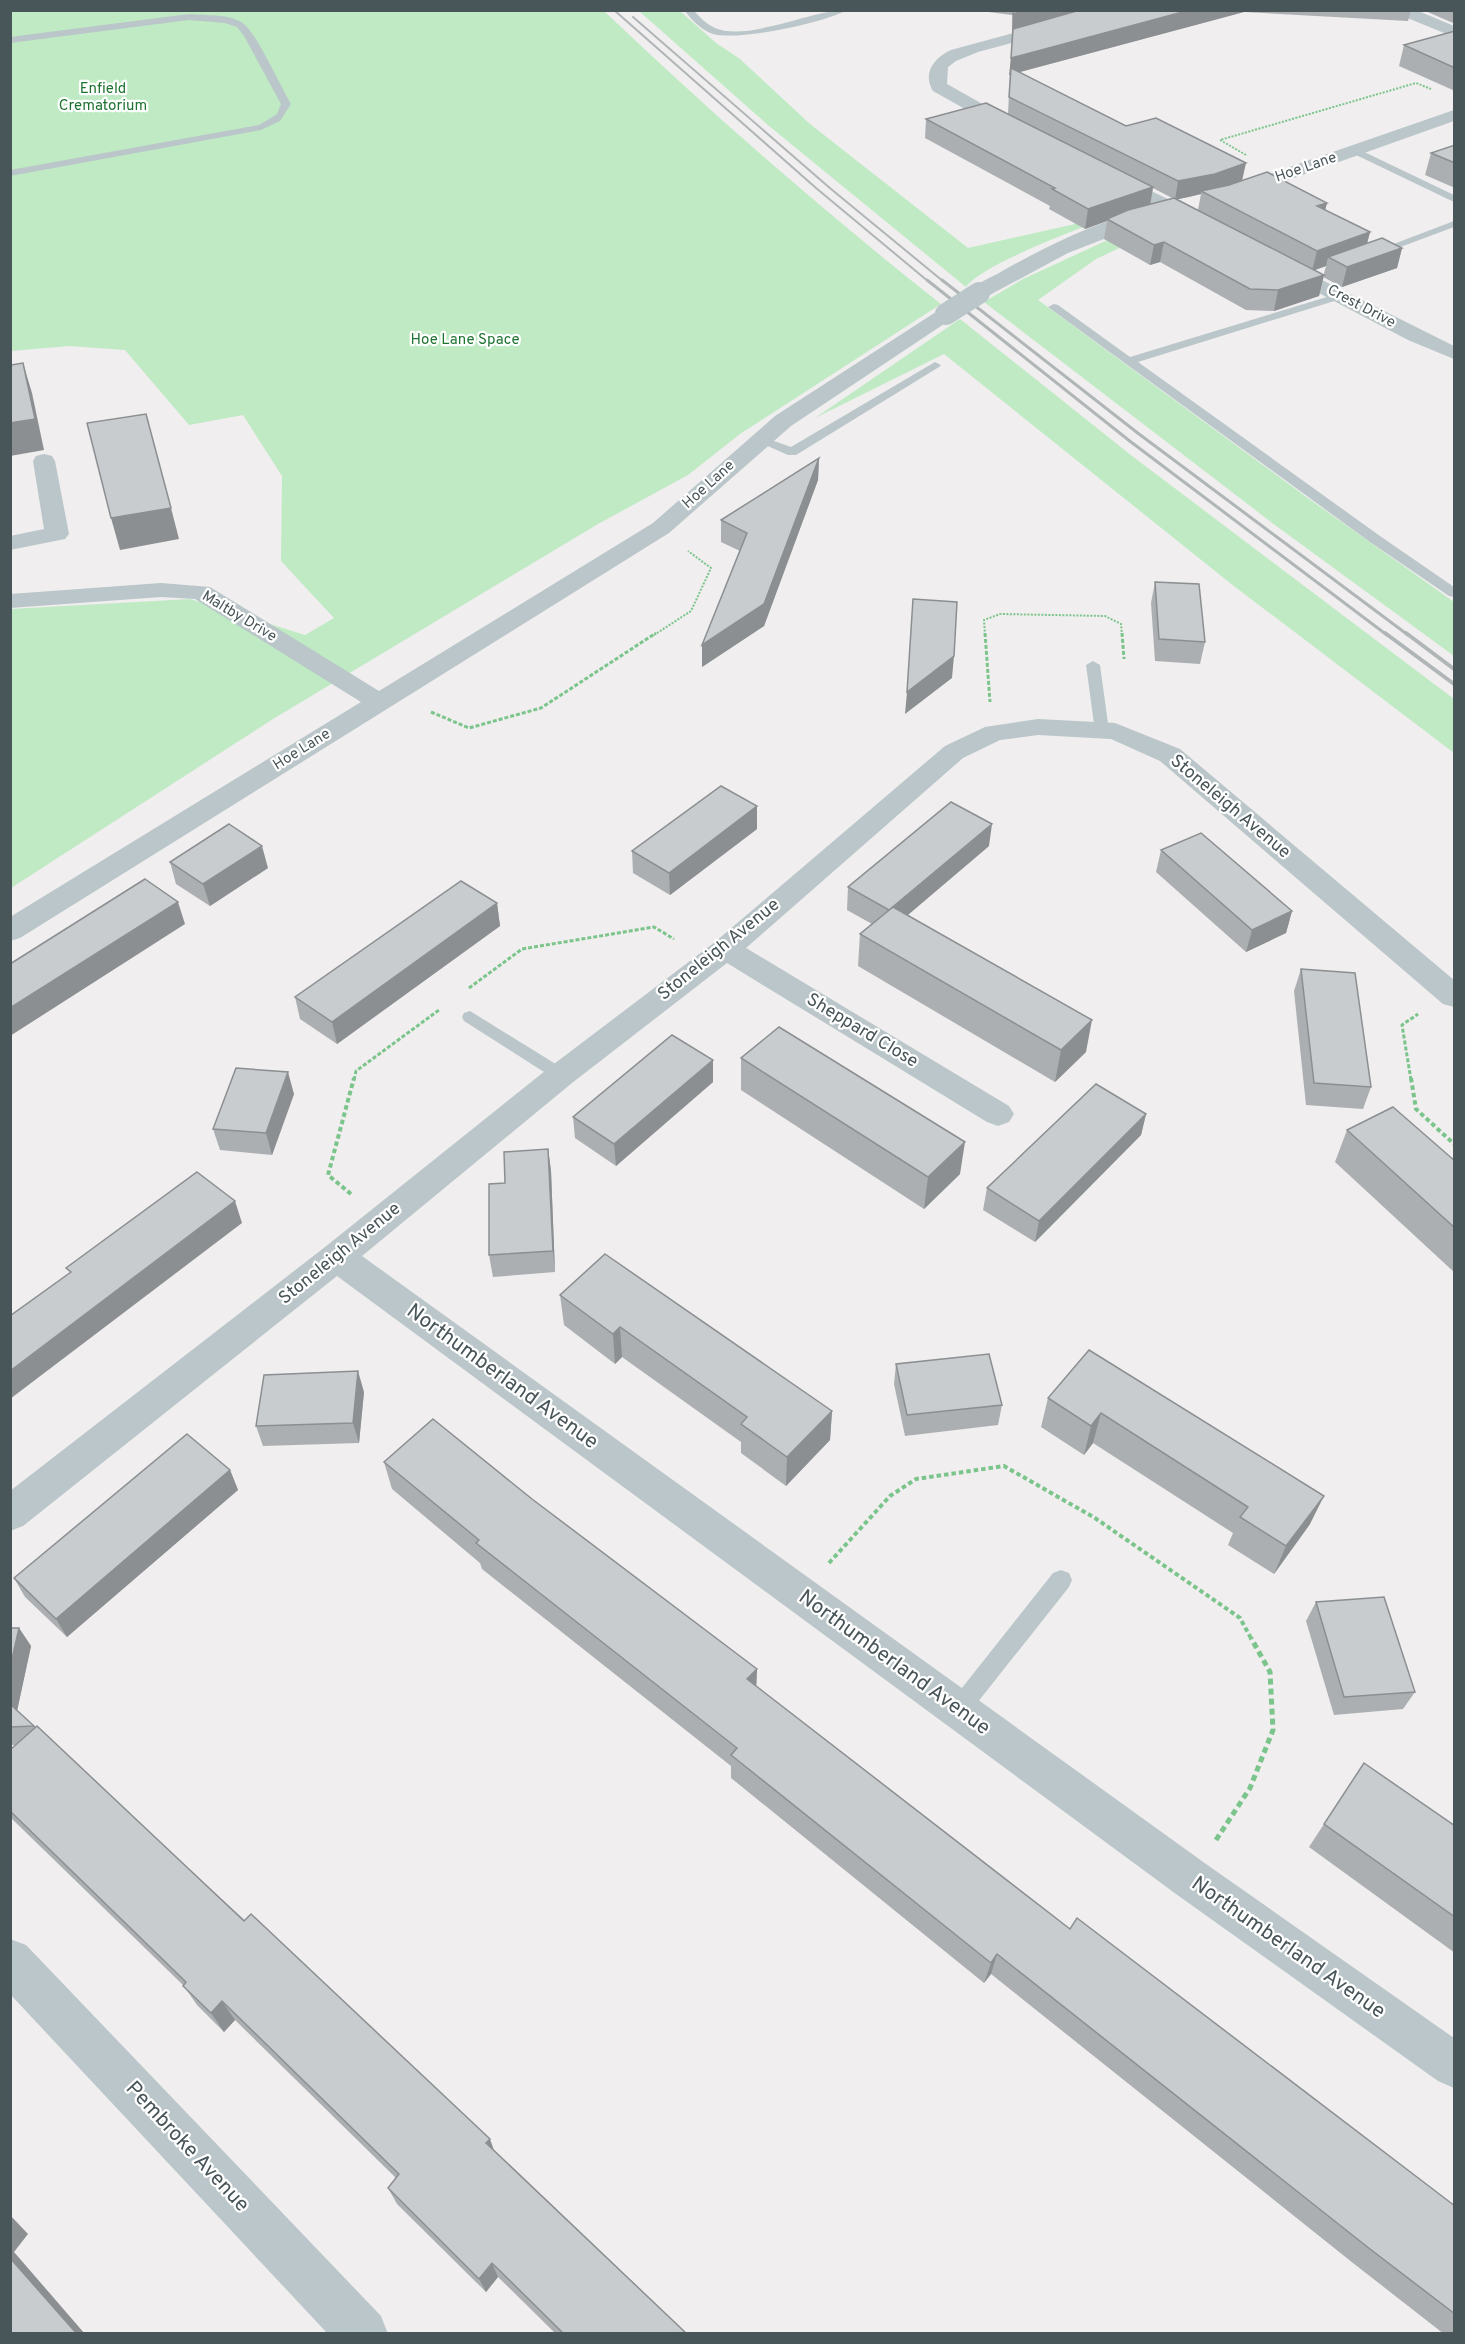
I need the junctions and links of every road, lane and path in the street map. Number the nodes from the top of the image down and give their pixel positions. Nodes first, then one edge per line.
1 (688, 10) edge
2 (843, 10) edge
3 (1118, 10) edge
4 (1401, 10) edge
5 (1455, 32) edge
6 (10, 40) edge
7 (1434, 91) dead end
8 (1451, 119) edge
9 (1023, 134) edge
10 (1355, 151) junction
11 (1252, 158) dead end
12 (1096, 170) edge
13 (10, 173) edge
14 (1455, 199) edge
15 (1173, 208) junction
16 (1455, 224) edge
17 (1222, 234) edge
18 (1264, 256) edge
19 (1359, 259) edge
20 (1340, 296) junction
21 (1054, 307) dead end
22 (1455, 353) edge
23 (1129, 362) junction
24 (935, 365) dead end
25 (760, 440) junction
26 (44, 460) dead end
27 (650, 535) junction
28 (10, 543) edge
29 (1455, 593) edge
30 (10, 601) edge
31 (1093, 665) dead end
32 (1125, 668) dead end
33 (388, 697) junction
34 (1102, 731) junction
35 (994, 733) junction
36 (10, 931) edge
37 (726, 949) junction
38 (1453, 994) edge
39 (470, 1017) dead end
40 (561, 1075) junction
41 (998, 1114) dead end
42 (1455, 1144) edge
43 (338, 1257) junction
44 (10, 1514) edge
45 (1061, 1580) dead end
46 (800, 1594) junction
47 (958, 1710) junction
48 (1191, 1879) junction
49 (10, 1961) edge
50 (1455, 2066) edge
51 (363, 2334) edge

1 - 2 lane
3 - 9 street
4 - 5 street
6 - 13 lane
7 - 11 path
8 - 10 street, Hoe Lane
10 - 14 lane
10 - 15 street, Hoe Lane
12 - 15 street
15 - 17 street
15 - 25 street, Hoe Lane, bridge
16 - 19 lane
18 - 20 street, Crest Drive
20 - 22 street, Crest Drive
20 - 23 lane
21 - 23 lane
23 - 29 lane
24 - 25 lane
25 - 27 street, Hoe Lane
26 - 28 street
27 - 33 street, Hoe Lane
27 - 33 path
30 - 33 street, Maltby Drive
31 - 34 lane
32 - 35 path
33 - 36 street, Hoe Lane
34 - 35 street, Stoneleigh Avenue
34 - 38 street, Stoneleigh Avenue
35 - 37 street, Stoneleigh Avenue
37 - 40 street, Stoneleigh Avenue
37 - 41 street, Sheppard Close
38 - 42 path
39 - 40 lane
40 - 43 street, Stoneleigh Avenue
43 - 44 street, Stoneleigh Avenue
43 - 46 street, Northumberland Avenue
45 - 47 lane
46 - 47 street, Northumberland Avenue
46 - 48 path
47 - 48 street, Northumberland Avenue
48 - 50 street, Northumberland Avenue
49 - 51 street, Pembroke Avenue

